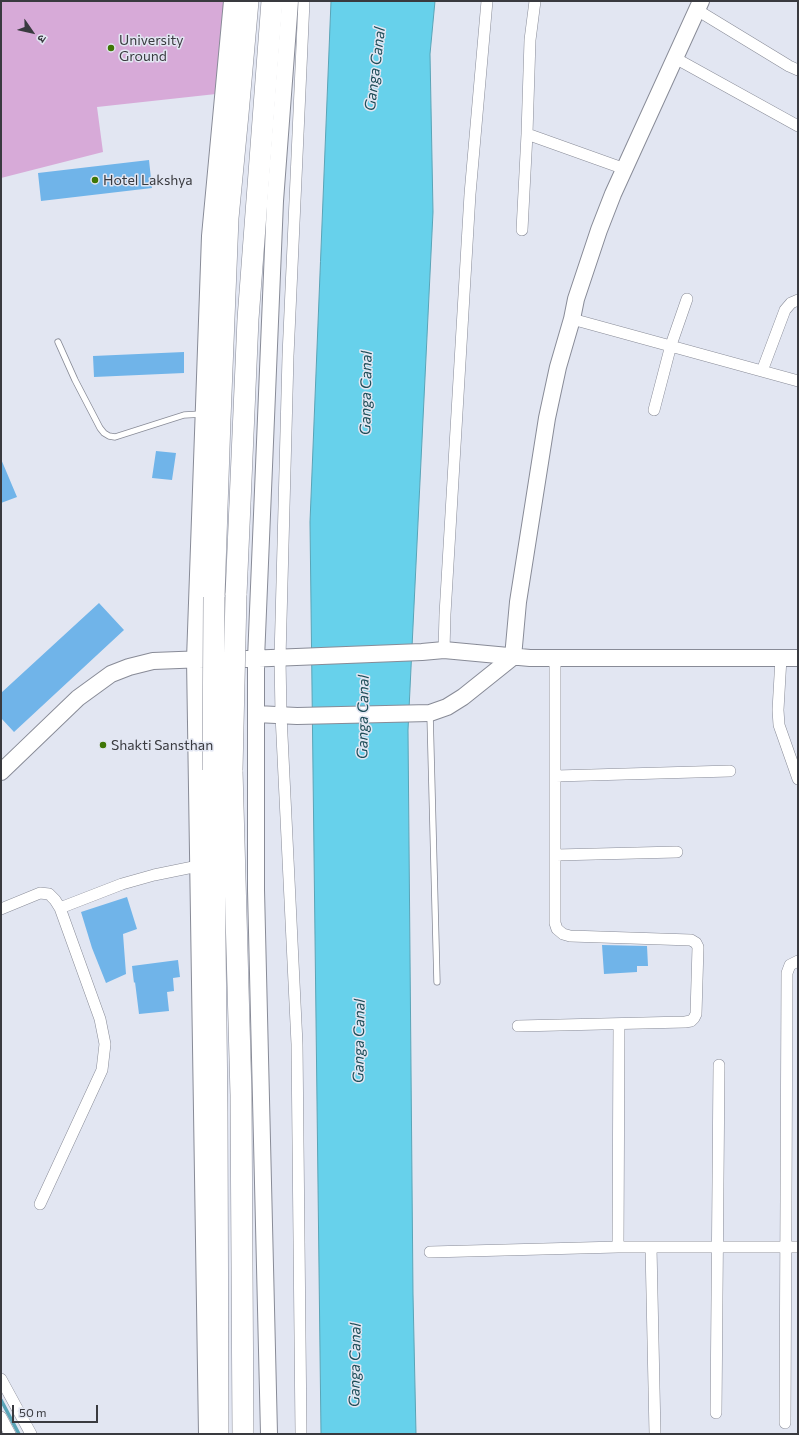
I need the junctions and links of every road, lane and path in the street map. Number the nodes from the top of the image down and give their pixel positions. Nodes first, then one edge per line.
1 (232, 1) edge
2 (248, 1) edge
3 (272, 1) edge
4 (290, 1) edge
5 (304, 1) edge
6 (487, 1) edge
7 (534, 1) edge
8 (699, 5) edge
9 (675, 58) junction
10 (798, 70) edge
11 (798, 126) edge
12 (527, 134) junction
13 (625, 169) junction
14 (522, 230) dead end
15 (687, 299) dead end
16 (798, 300) edge
17 (572, 318) junction
18 (58, 342) dead end
19 (671, 345) junction
20 (762, 371) junction
21 (798, 381) edge
22 (654, 410) dead end
23 (204, 414) junction
24 (444, 650) junction
25 (513, 657) junction
26 (555, 657) junction
27 (280, 658) junction
28 (781, 658) junction
29 (798, 658) edge
30 (195, 659) junction
31 (256, 659) junction
32 (256, 714) junction
33 (425, 714) junction
34 (289, 716) junction
35 (222, 770) junction
36 (730, 771) dead end
37 (1, 772) edge
38 (556, 776) junction
39 (798, 779) edge
40 (678, 852) dead end
41 (556, 855) junction
42 (198, 866) junction
43 (60, 908) junction
44 (1, 909) edge
45 (798, 961) edge
46 (437, 982) dead end
47 (619, 1024) junction
48 (518, 1026) dead end
49 (719, 1065) dead end
50 (40, 1204) dead end
51 (798, 1246) edge
52 (618, 1247) junction
53 (651, 1247) junction
54 (718, 1247) junction
55 (785, 1247) junction
56 (430, 1252) dead end
57 (1, 1379) edge
58 (716, 1413) dead end
59 (1, 1417) edge
60 (785, 1423) dead end
61 (10, 1434) edge
62 (31, 1434) edge
63 (207, 1434) edge
64 (218, 1434) edge
65 (243, 1434) edge
66 (269, 1434) edge
67 (301, 1434) edge
68 (655, 1434) edge

1 - 23 street
2 - 35 highway, bridge
3 - 35 highway, bridge
4 - 31 street
5 - 27 street
6 - 24 street
7 - 12 street
8 - 9 street
8 - 10 street
9 - 11 street
9 - 13 street
12 - 13 street
12 - 14 street
13 - 17 street
15 - 19 street
16 - 20 street
17 - 19 street
17 - 25 street
18 - 23 lane
19 - 20 street
19 - 22 street
20 - 21 street
23 - 30 street
24 - 25 street
24 - 27 street
25 - 26 street
25 - 33 street
26 - 28 street
26 - 38 street
27 - 31 street
27 - 34 street
28 - 29 street
28 - 39 street
30 - 31 street
30 - 37 street
30 - 42 street
31 - 32 street
32 - 34 street
32 - 66 street
33 - 34 street
33 - 46 lane
34 - 67 street
35 - 64 highway
35 - 65 highway
36 - 38 street
38 - 41 street
40 - 41 street
41 - 47 street
42 - 43 street
42 - 63 street
43 - 44 street
43 - 50 street
45 - 55 street
47 - 48 street
47 - 52 street
49 - 54 street
51 - 55 street
52 - 53 street
52 - 56 street
53 - 54 street
53 - 68 street
54 - 55 street
54 - 58 street
55 - 60 street
57 - 62 street
59 - 61 street

